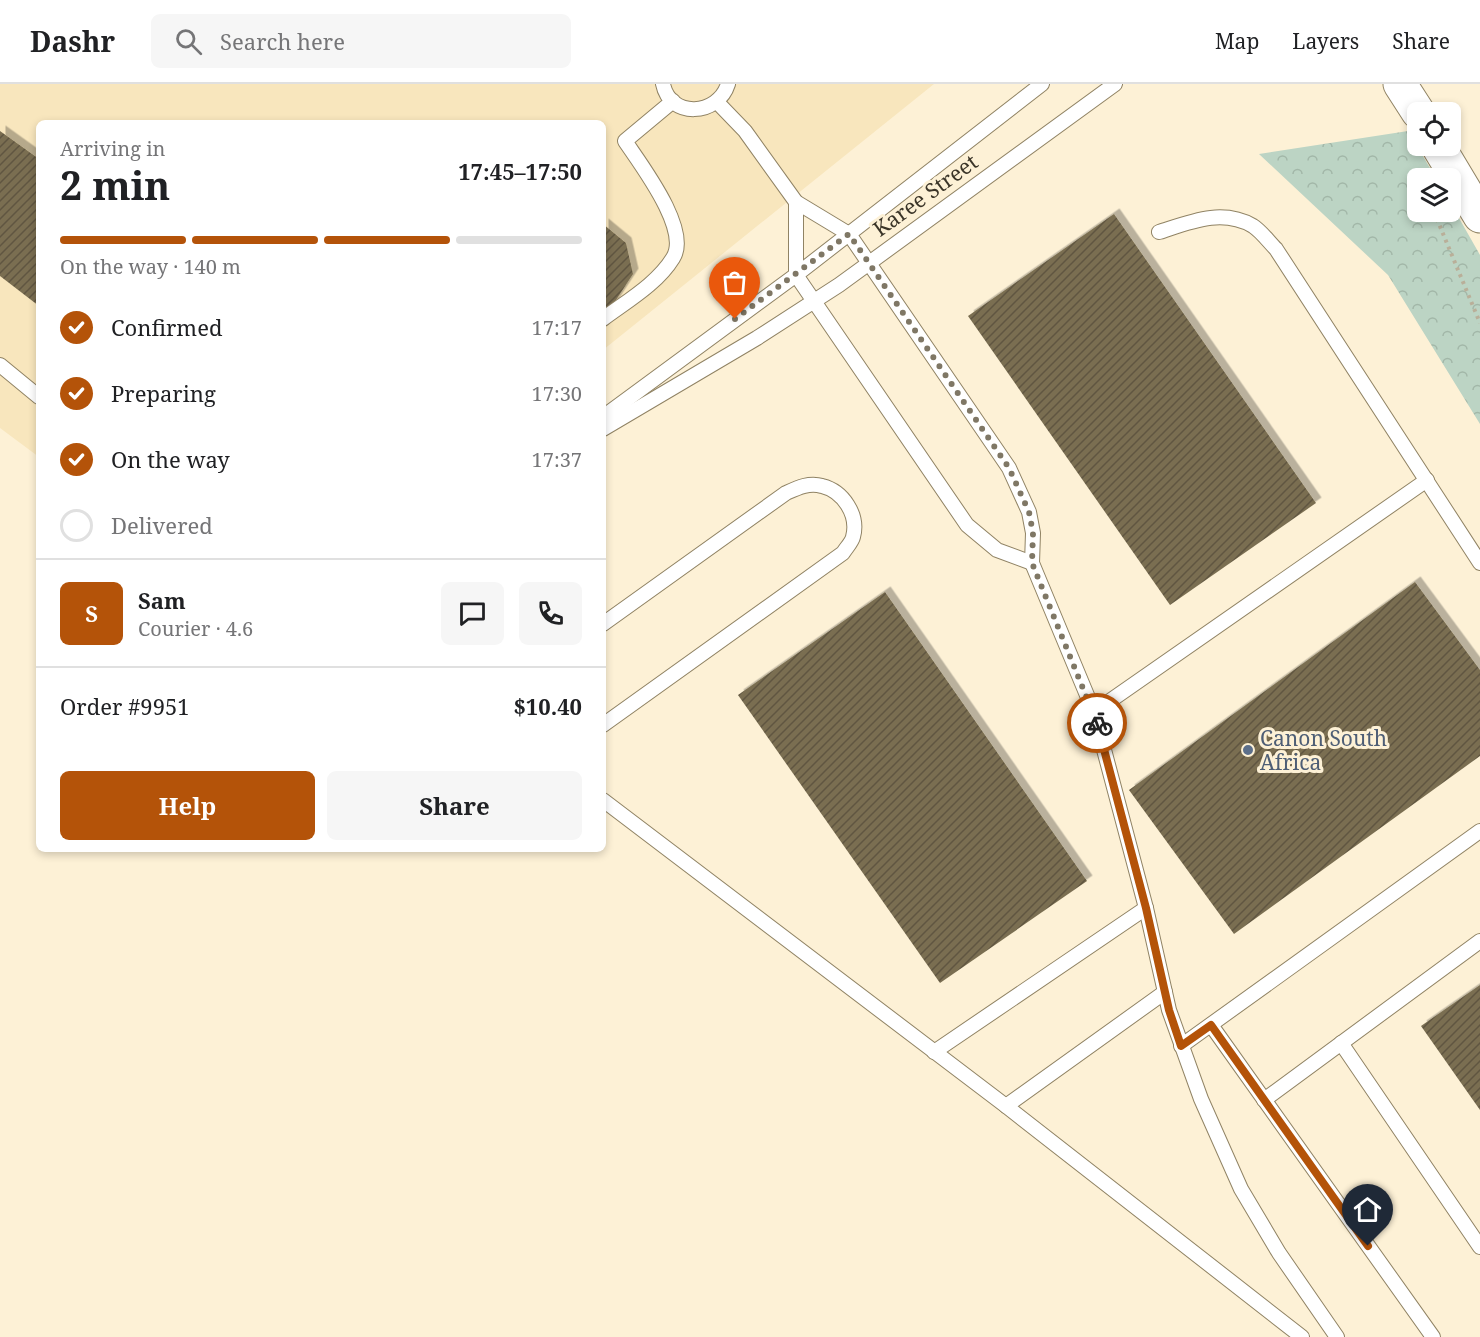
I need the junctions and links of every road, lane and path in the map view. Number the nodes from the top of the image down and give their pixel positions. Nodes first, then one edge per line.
1 (663, 84) edge
2 (728, 84) edge
3 (1041, 84) edge
4 (1115, 84) edge
5 (1400, 84) edge
6 (673, 101) junction
7 (717, 102) junction
8 (1412, 102) edge
9 (1444, 156) edge
10 (796, 202) junction
11 (1480, 216) edge
12 (1438, 222) edge
13 (1159, 232) dead end
14 (849, 234) junction
15 (868, 262) junction
16 (796, 275) junction
17 (813, 301) junction
18 (606, 317) edge
19 (1480, 323) edge
20 (0, 365) edge
21 (36, 395) edge
22 (606, 415) edge
23 (606, 427) edge
24 (1427, 480) junction
25 (1032, 563) junction
26 (1480, 563) edge
27 (606, 622) edge
28 (1094, 712) junction
29 (606, 723) edge
30 (606, 802) edge
31 (1480, 831) edge
32 (1146, 908) junction
33 (1480, 940) edge
34 (1165, 992) junction
35 (1211, 1025) junction
36 (1341, 1043) junction
37 (1181, 1046) junction
38 (934, 1052) junction
39 (1264, 1100) junction
40 (1006, 1106) junction
41 (1480, 1247) edge
42 (1302, 1337) edge
43 (1337, 1337) edge
44 (1433, 1337) edge

1 - 6 lane
2 - 7 lane
3 - 14 lane, Karee Street
4 - 15 lane, Karee Street
5 - 8 street
6 - 7 lane
6 - 18 lane
7 - 10 lane
9 - 11 street
10 - 14 lane
10 - 16 lane
12 - 19 path
13 - 24 lane
14 - 15 lane
14 - 16 lane, Karee Street
15 - 17 lane, Karee Street
15 - 25 lane
16 - 17 lane
16 - 22 lane, Karee Street
17 - 23 lane, Karee Street
17 - 25 lane
20 - 21 lane
24 - 26 lane
24 - 28 lane
25 - 28 lane
27 - 29 lane
28 - 32 lane
30 - 38 lane
31 - 35 lane
32 - 34 lane
32 - 38 lane
33 - 36 lane
34 - 37 lane
34 - 40 lane
35 - 37 lane
35 - 39 lane
36 - 39 lane
36 - 41 lane
37 - 43 lane
38 - 40 lane
39 - 44 lane
40 - 42 lane

